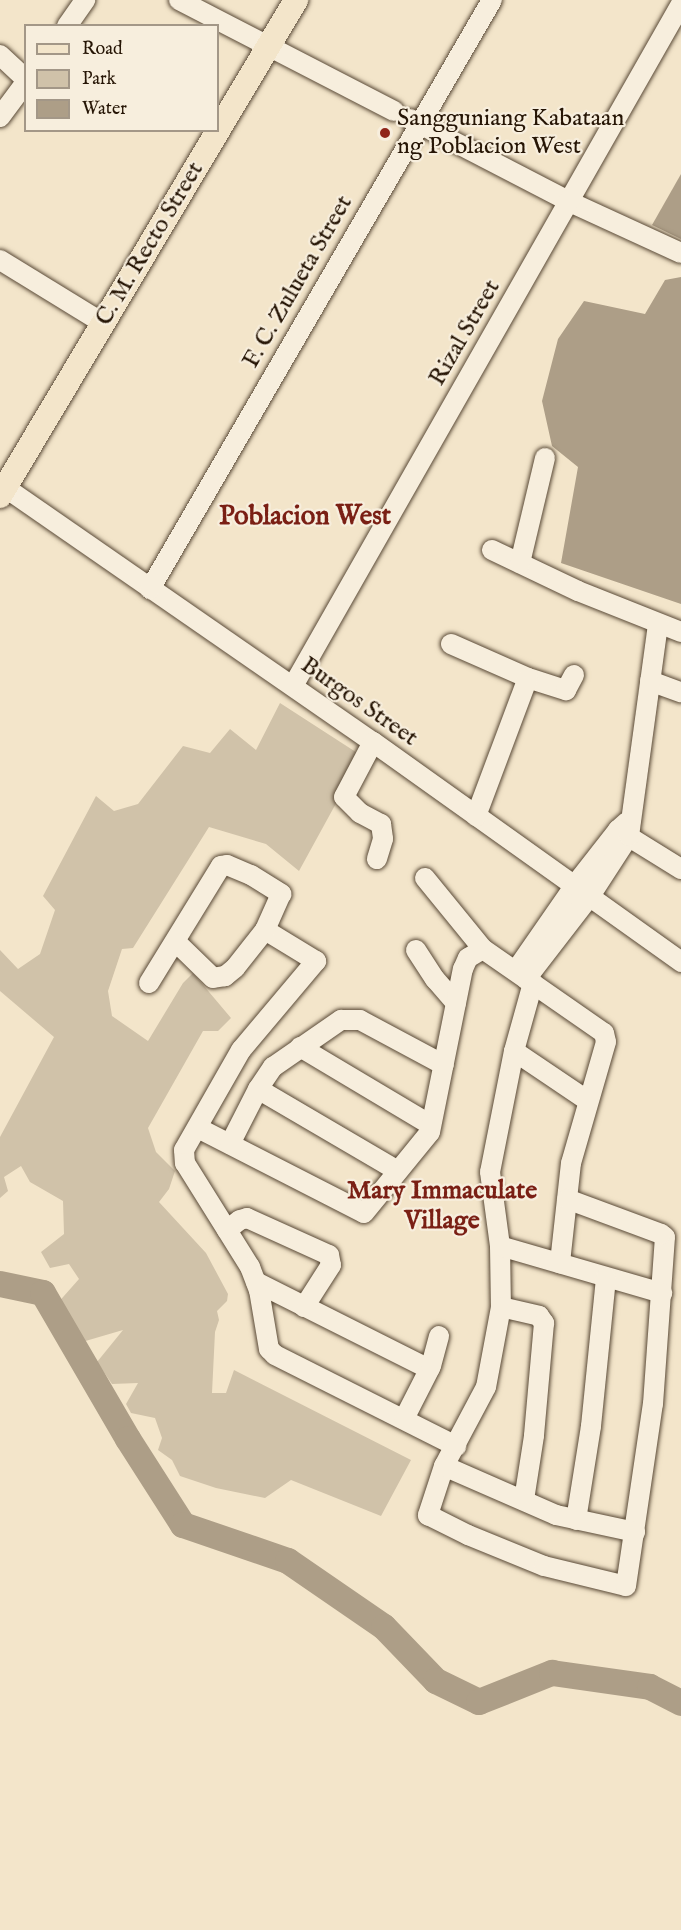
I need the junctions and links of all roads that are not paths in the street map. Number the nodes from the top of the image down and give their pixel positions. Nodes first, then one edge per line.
1 (85, 0) edge
2 (179, 0) edge
3 (296, 0) edge
4 (492, 0) edge
5 (681, 4) edge
6 (68, 24) edge
7 (268, 46) junction
8 (0, 55) edge
9 (24, 79) edge
10 (24, 84) edge
11 (0, 117) edge
12 (408, 118) junction
13 (219, 128) edge
14 (217, 132) edge
15 (570, 202) junction
16 (681, 253) edge
17 (0, 260) edge
18 (103, 323) junction
19 (546, 458) dead end
20 (2, 489) edge
21 (492, 550) dead end
22 (520, 563) junction
23 (150, 589) junction
24 (658, 624) junction
25 (681, 632) edge
26 (451, 644) dead end
27 (574, 675) dead end
28 (528, 678) junction
29 (650, 681) junction
30 (293, 686) junction
31 (681, 692) edge
32 (373, 742) junction
33 (476, 816) junction
34 (625, 829) junction
35 (377, 859) dead end
36 (681, 869) edge
37 (425, 878) dead end
38 (583, 891) junction
39 (265, 930) junction
40 (177, 943) junction
41 (483, 949) junction
42 (416, 950) dead end
43 (681, 962) edge
44 (525, 977) junction
45 (149, 983) dead end
46 (456, 1003) junction
47 (300, 1047) junction
48 (514, 1051) junction
49 (444, 1065) junction
50 (258, 1089) junction
51 (588, 1101) junction
52 (431, 1125) junction
53 (198, 1128) junction
54 (230, 1144) junction
55 (398, 1171) junction
56 (567, 1199) junction
57 (227, 1230) junction
58 (500, 1246) junction
59 (560, 1263) junction
60 (606, 1278) junction
61 (256, 1282) junction
62 (662, 1293) junction
63 (304, 1306) junction
64 (501, 1307) junction
65 (439, 1336) dead end
66 (429, 1370) junction
67 (404, 1419) junction
68 (456, 1446) junction
69 (444, 1466) junction
70 (524, 1500) junction
71 (576, 1520) junction
72 (635, 1532) junction

1 - 6 street
2 - 7 street
3 - 7 main road, C. M. Recto Street
4 - 12 street, F. C. Zulueta Street
5 - 15 street, Rizal Street
7 - 12 street
7 - 13 main road, C. M. Recto Street
8 - 9 street
10 - 11 street
12 - 15 street
12 - 23 street, F. C. Zulueta Street
14 - 18 main road, C. M. Recto Street
15 - 16 street
15 - 30 street, Rizal Street
17 - 18 street
18 - 20 main road, C. M. Recto Street
19 - 22 street
20 - 23 street, Burgos Street
21 - 22 street
22 - 24 street
23 - 30 street, Burgos Street
24 - 25 street
24 - 29 street
26 - 28 street
27 - 28 street
28 - 33 street
29 - 31 street
29 - 34 street
30 - 32 street, Burgos Street
32 - 33 street, Burgos Street
32 - 35 street
33 - 38 street, Burgos Street
34 - 36 street
34 - 38 street
37 - 41 street
38 - 43 street, Burgos Street
38 - 44 street
39 - 40 street
39 - 40 street
39 - 53 street
40 - 45 street
41 - 44 street
41 - 46 street
42 - 46 street
44 - 48 street
44 - 51 street
46 - 49 street
47 - 49 street
47 - 50 street
47 - 52 street
48 - 51 street
48 - 58 street
49 - 52 street
50 - 54 street
50 - 55 street
51 - 56 street
52 - 55 street
53 - 54 street
53 - 57 street
54 - 55 street
56 - 59 street
56 - 62 street
57 - 61 street
57 - 63 street
58 - 59 street
58 - 64 street
59 - 60 street
60 - 62 street
60 - 71 street
61 - 63 street
61 - 67 street
62 - 72 street
63 - 66 street
64 - 68 street
64 - 70 street
65 - 66 street
66 - 67 street
67 - 68 street
68 - 69 street
69 - 70 street
69 - 72 street
70 - 71 street
71 - 72 street

